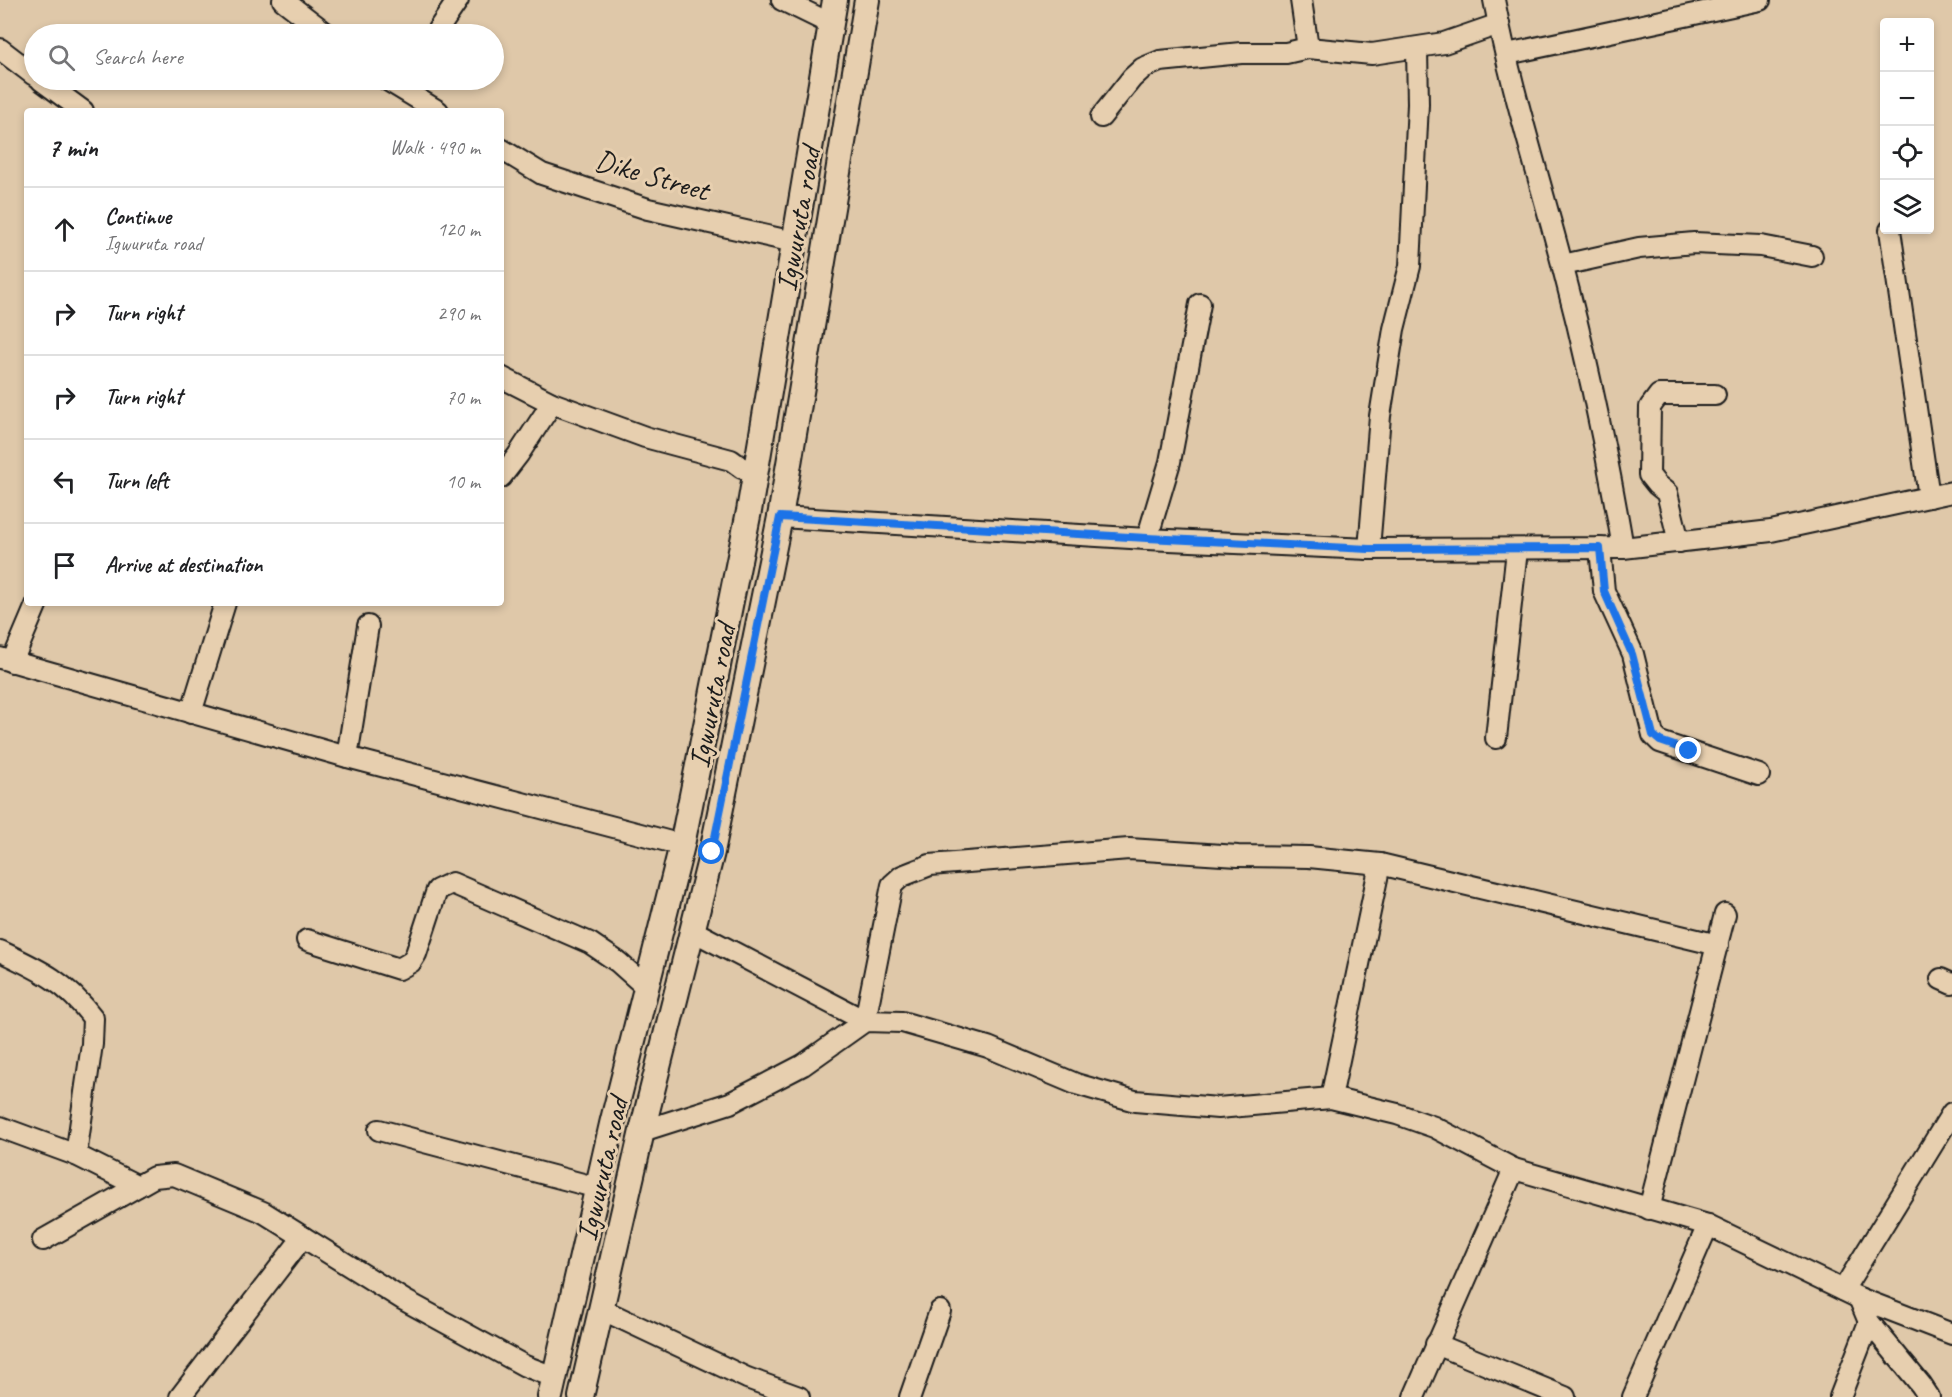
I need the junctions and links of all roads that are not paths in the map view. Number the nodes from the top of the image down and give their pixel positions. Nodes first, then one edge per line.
1 (283, 0) edge
2 (458, 0) edge
3 (782, 0) edge
4 (835, 0) edge
5 (867, 0) edge
6 (1301, 0) edge
7 (1494, 0) edge
8 (1760, 0) edge
9 (314, 24) edge
10 (442, 24) edge
11 (831, 24) junction
12 (1499, 24) junction
13 (1308, 48) junction
14 (0, 49) edge
15 (1417, 49) junction
16 (1507, 54) junction
17 (24, 67) edge
18 (55, 90) edge
19 (406, 90) edge
20 (79, 108) edge
21 (433, 108) edge
22 (1101, 117) dead end
23 (504, 151) edge
24 (1891, 234) edge
25 (794, 242) junction
26 (1812, 256) dead end
27 (1563, 266) junction
28 (1200, 304) dead end
29 (504, 379) edge
30 (1715, 395) dead end
31 (552, 403) junction
32 (756, 472) junction
33 (504, 473) edge
34 (1952, 492) edge
35 (1929, 497) junction
36 (780, 517) junction
37 (1147, 538) junction
38 (1679, 542) junction
39 (1600, 548) junction
40 (1623, 548) junction
41 (1369, 549) junction
42 (1517, 550) junction
43 (35, 606) edge
44 (224, 606) edge
45 (368, 626) dead end
46 (6, 660) edge
47 (191, 712) junction
48 (1496, 738) dead end
49 (347, 757) junction
50 (1759, 775) dead end
51 (682, 845) junction
52 (1380, 864) junction
53 (1725, 914) dead end
54 (693, 932) junction
55 (307, 940) dead end
56 (1718, 945) junction
57 (0, 951) edge
58 (646, 987) junction
59 (864, 1021) junction
60 (1331, 1098) junction
61 (1952, 1113) edge
62 (0, 1127) edge
63 (379, 1130) dead end
64 (642, 1131) junction
65 (76, 1155) junction
66 (1514, 1169) junction
67 (138, 1186) junction
68 (598, 1188) junction
69 (1649, 1209) junction
70 (1708, 1225) junction
71 (303, 1237) junction
72 (43, 1240) dead end
73 (1851, 1294) junction
74 (603, 1310) junction
75 (940, 1311) dead end
76 (1869, 1322) junction
77 (1952, 1334) edge
78 (1436, 1344) junction
79 (552, 1387) edge
80 (180, 1397) edge
81 (581, 1397) edge
82 (799, 1397) edge
83 (909, 1397) edge
84 (1414, 1397) edge
85 (1565, 1397) edge
86 (1633, 1397) edge
87 (1840, 1397) edge
88 (1929, 1397) edge

1 - 9 street
2 - 10 street
3 - 11 street
4 - 11 main road, Igwuruta road
5 - 36 main road, Igwuruta road
6 - 13 street
7 - 12 street
8 - 16 street
11 - 25 main road, Igwuruta road
12 - 15 street
12 - 16 street
13 - 15 street
13 - 22 street
14 - 17 street
15 - 41 street
16 - 27 street
18 - 20 street
19 - 21 street
23 - 25 street, Dike Street
24 - 35 street
25 - 32 main road, Igwuruta road
26 - 27 street
27 - 40 street
28 - 37 street
29 - 31 street
30 - 38 street
31 - 32 street
31 - 33 street
32 - 51 main road, Igwuruta road
34 - 35 street
35 - 38 street
36 - 37 street
36 - 54 main road, Igwuruta road
37 - 41 street
38 - 40 street
39 - 40 street
39 - 42 street
39 - 50 street
41 - 42 street
42 - 48 street
43 - 46 street
44 - 47 street
45 - 49 street
46 - 47 street
47 - 49 street
49 - 51 street
51 - 58 main road, Igwuruta road
52 - 56 street
52 - 59 street
52 - 60 street
53 - 56 street
54 - 59 street
54 - 64 main road, Igwuruta road
55 - 58 street
56 - 69 street
57 - 65 street
58 - 68 main road, Igwuruta road
59 - 60 street
59 - 64 street
60 - 66 street
61 - 73 street
62 - 65 street
63 - 68 street
64 - 74 main road, Igwuruta road
65 - 67 street
66 - 69 street
66 - 78 street
67 - 71 street
67 - 72 street
68 - 79 main road, Igwuruta road
69 - 70 street
70 - 73 street
70 - 86 street
71 - 79 street
71 - 80 street
73 - 76 street
73 - 77 street
74 - 81 main road, Igwuruta road
74 - 82 street
75 - 83 street
76 - 87 street
76 - 88 street
78 - 84 street
78 - 85 street

